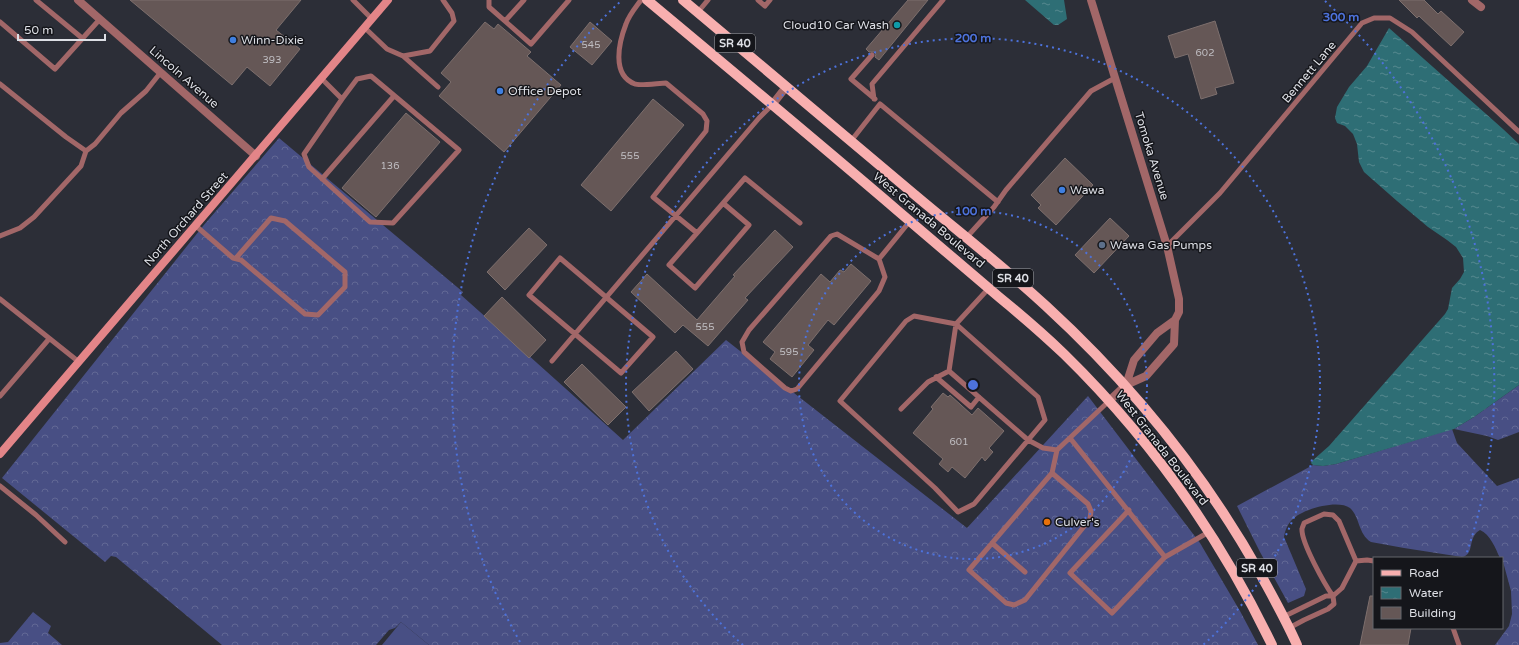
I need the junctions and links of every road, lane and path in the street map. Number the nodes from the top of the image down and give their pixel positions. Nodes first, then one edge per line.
1 (36, 0) edge
2 (78, 0) edge
3 (353, 0) edge
4 (388, 0) edge
5 (443, 0) edge
6 (488, 0) edge
7 (524, 0) edge
8 (569, 0) edge
9 (641, 0) edge
10 (647, 0) edge
11 (683, 0) edge
12 (708, 0) edge
13 (758, 0) edge
14 (770, 0) edge
15 (943, 0) edge
16 (1091, 0) edge
17 (1472, 0) edge
18 (1481, 7) dead end
19 (698, 12) junction
20 (100, 19) junction
21 (372, 19) junction
22 (505, 21) junction
23 (0, 22) edge
24 (365, 28) junction
25 (82, 38) junction
26 (872, 54) dead end
27 (403, 56) junction
28 (161, 72) junction
29 (1115, 78) junction
30 (322, 79) junction
31 (0, 84) edge
32 (438, 87) dead end
33 (786, 87) junction
34 (394, 96) junction
35 (342, 98) junction
36 (874, 99) junction
37 (880, 104) junction
38 (772, 105) junction
39 (1519, 132) edge
40 (851, 141) junction
41 (86, 151) junction
42 (256, 156) junction
43 (322, 179) junction
44 (998, 202) junction
45 (723, 203) junction
46 (675, 216) junction
47 (910, 221) junction
48 (800, 223) dead end
49 (196, 226) junction
50 (697, 233) junction
51 (0, 236) edge
52 (966, 238) junction
53 (1167, 246) junction
54 (236, 258) junction
55 (879, 259) junction
56 (989, 288) junction
57 (606, 297) junction
58 (0, 300) edge
59 (1175, 320) junction
60 (956, 324) junction
61 (574, 334) junction
62 (49, 339) junction
63 (552, 361) dead end
64 (79, 362) junction
65 (949, 371) junction
66 (936, 378) junction
67 (1126, 385) junction
68 (0, 396) edge
69 (979, 397) junction
70 (1109, 401) junction
71 (901, 409) dead end
72 (1070, 438) junction
73 (1028, 440) junction
74 (1057, 450) junction
75 (0, 454) edge
76 (1052, 473) junction
77 (0, 486) edge
78 (1128, 510) junction
79 (1210, 532) junction
80 (65, 542) dead end
81 (992, 543) junction
82 (1165, 557) junction
83 (1356, 561) junction
84 (1373, 561) edge
85 (1025, 572) dead end
86 (1333, 596) junction
87 (1283, 617) junction
88 (1289, 628) junction
89 (1453, 629) edge
90 (1272, 645) edge
91 (1297, 645) edge
92 (1459, 645) edge

1 - 25 lane
2 - 20 street, Lincoln Avenue
3 - 21 lane
4 - 21 street, North Orchard Street
5 - 27 lane
6 - 22 lane
7 - 22 lane
8 - 22 lane
9 - 46 lane
10 - 38 main road, West Granada Boulevard / SR 40
11 - 19 main road, West Granada Boulevard / SR 40
12 - 19 lane
13 - 14 lane
15 - 36 lane
16 - 29 street, Tomoka Avenue
17 - 18 street
19 - 33 main road, West Granada Boulevard / SR 40
20 - 25 lane
20 - 28 street, Lincoln Avenue
21 - 24 street, North Orchard Street
23 - 25 lane
24 - 27 lane
24 - 30 street, North Orchard Street
26 - 36 lane
27 - 32 lane
28 - 41 lane
28 - 42 street, Lincoln Avenue
29 - 44 lane
29 - 53 street, Tomoka Avenue
30 - 35 lane
30 - 42 street, North Orchard Street
31 - 41 lane
33 - 38 street
33 - 40 main road, West Granada Boulevard / SR 40
34 - 35 lane
34 - 43 lane
34 - 43 lane
35 - 43 lane
36 - 37 lane
37 - 40 lane
37 - 44 lane
38 - 46 lane
38 - 47 main road, West Granada Boulevard / SR 40
39 - 53 lane, Bennett Lane
40 - 52 main road, West Granada Boulevard / SR 40
41 - 51 lane
42 - 49 street, North Orchard Street
44 - 52 lane
45 - 48 lane
45 - 50 lane
45 - 50 lane
46 - 50 lane
46 - 57 lane
47 - 55 lane
47 - 56 main road, West Granada Boulevard / SR 40
49 - 54 lane
49 - 64 street, North Orchard Street
52 - 67 main road, West Granada Boulevard / SR 40
53 - 59 street, Tomoka Avenue
54 - 54 lane
55 - 55 lane
56 - 60 lane
56 - 70 main road, West Granada Boulevard / SR 40
57 - 61 lane
57 - 61 lane
57 - 61 lane
58 - 62 lane
59 - 67 street, Tomoka Avenue
59 - 67 street, Tomoka Avenue
60 - 65 lane
60 - 73 lane
60 - 73 lane
61 - 63 lane
62 - 64 lane
62 - 68 lane
64 - 75 street, North Orchard Street
65 - 66 lane
65 - 69 lane
66 - 69 lane
66 - 71 lane
67 - 70 street, Tomoka Avenue
67 - 87 main road, West Granada Boulevard / SR 40
69 - 73 lane
70 - 72 lane
70 - 79 main road, West Granada Boulevard / SR 40
72 - 74 lane
72 - 78 lane
73 - 74 lane
74 - 76 lane
76 - 81 lane
76 - 81 lane
77 - 80 lane
78 - 82 lane
78 - 82 lane
79 - 82 lane
79 - 90 main road, West Granada Boulevard / SR 40
81 - 85 lane
83 - 84 lane
83 - 86 lane
83 - 86 lane
86 - 87 lane
86 - 88 lane
87 - 88 main road, West Granada Boulevard / SR 40
88 - 91 main road, West Granada Boulevard / SR 40
89 - 92 lane

